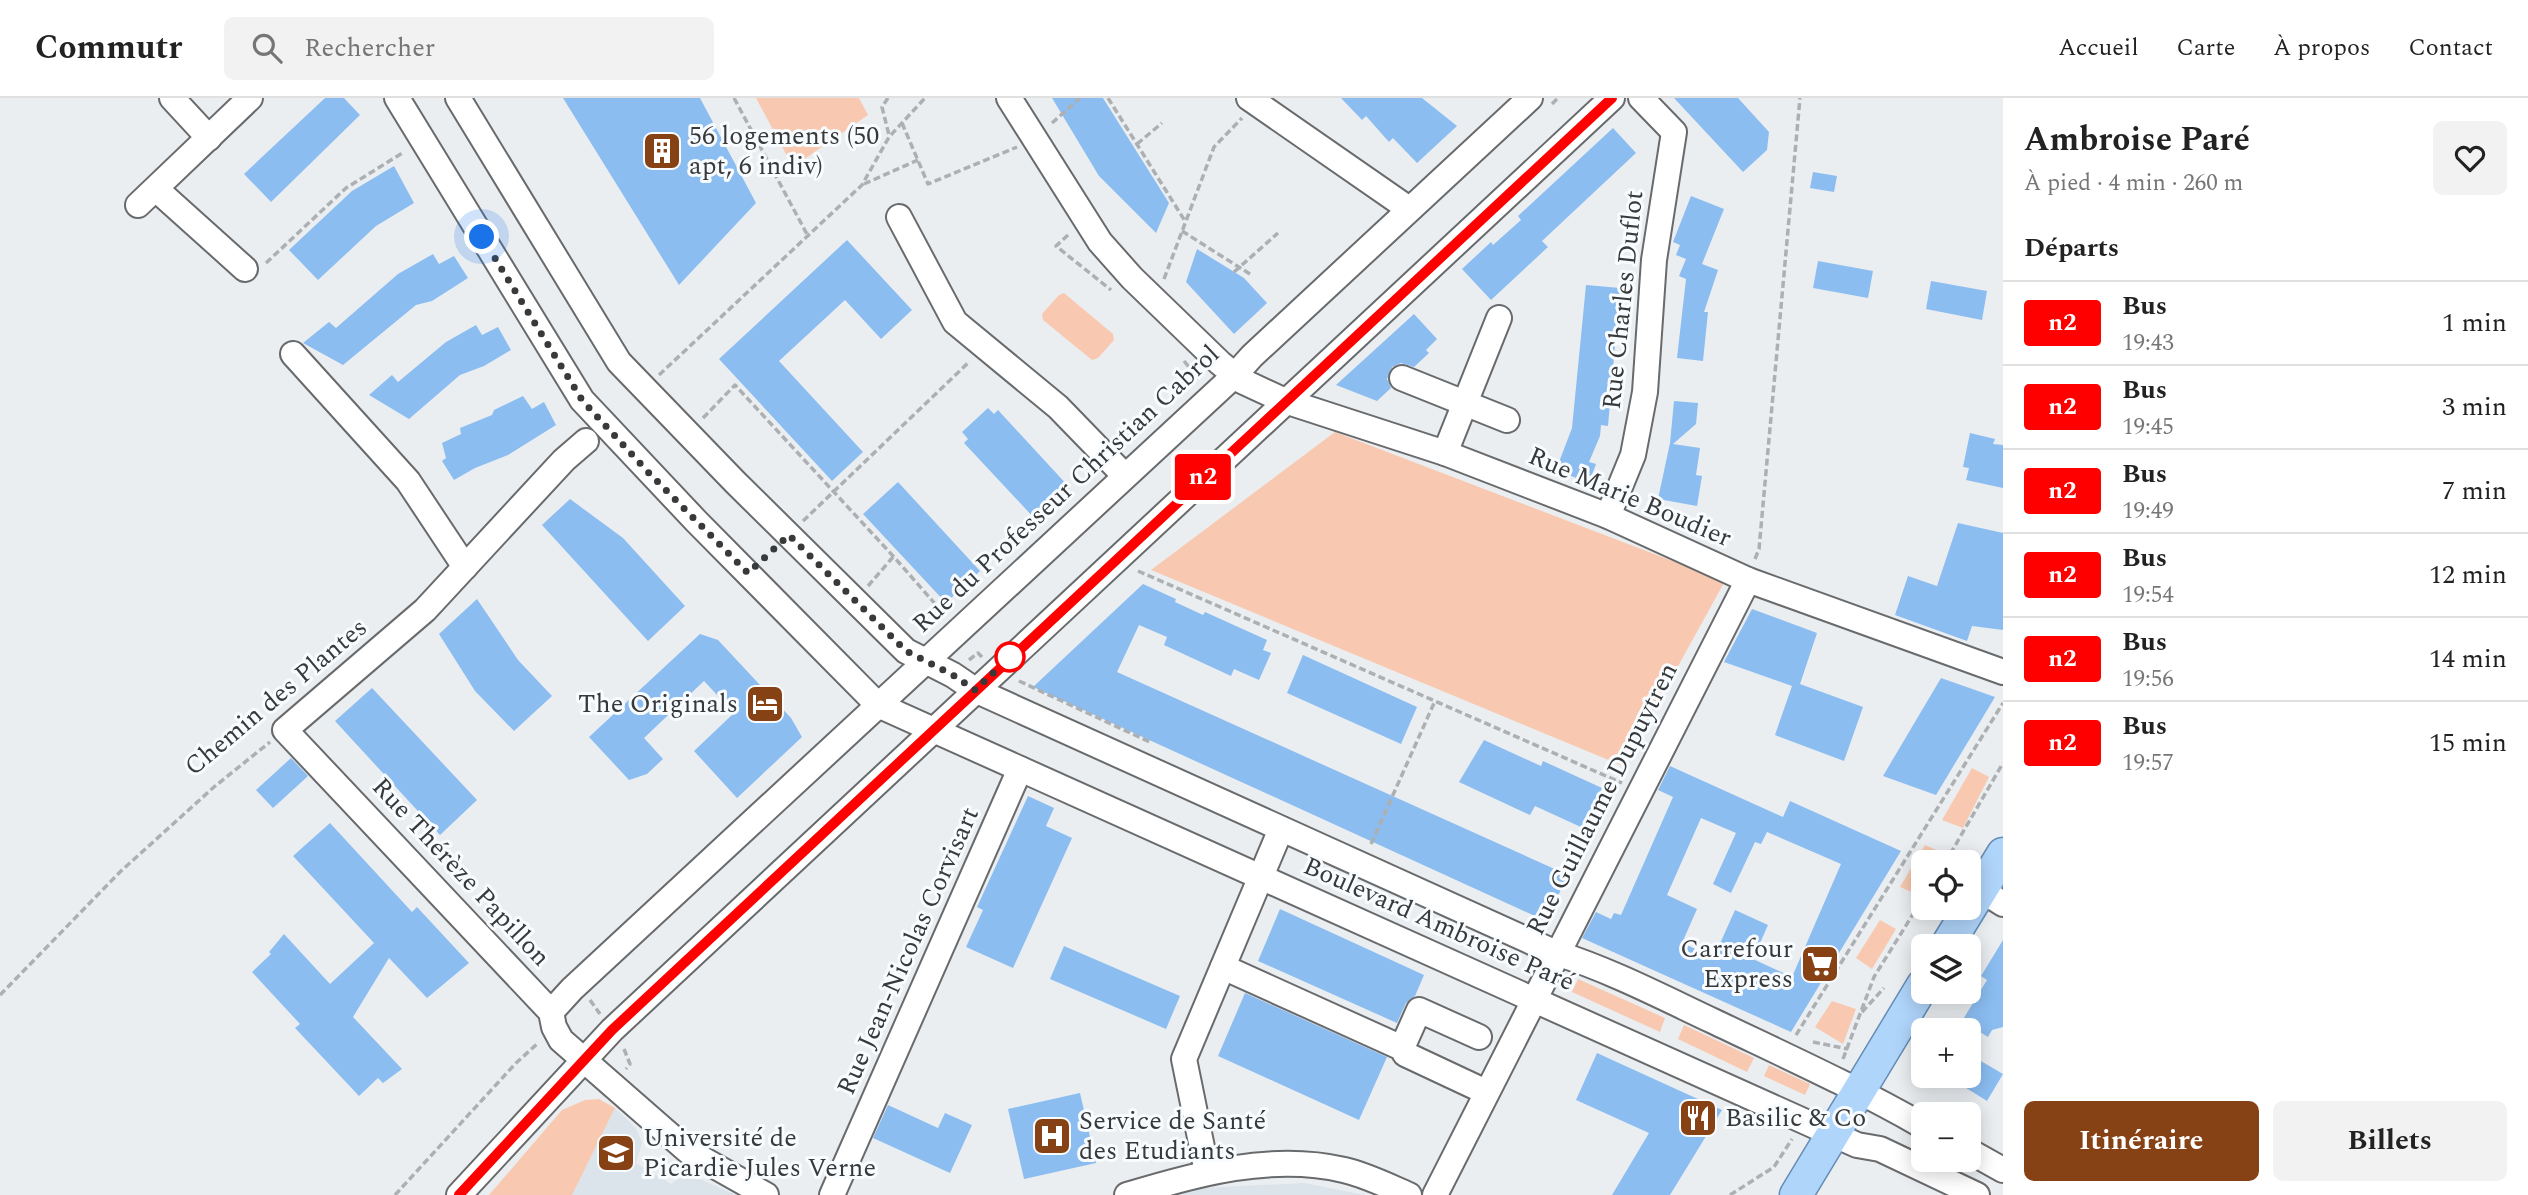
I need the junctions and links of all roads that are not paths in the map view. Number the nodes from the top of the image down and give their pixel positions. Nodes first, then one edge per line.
1 (172, 98) edge
2 (250, 98) edge
3 (397, 98) edge
4 (458, 98) edge
5 (1009, 98) edge
6 (1530, 98) edge
7 (1612, 98) edge
8 (1641, 98) edge
9 (1253, 101) edge
10 (209, 138) junction
11 (1409, 209) junction
12 (899, 217) dead end
13 (244, 269) road end
14 (1499, 318) dead end
15 (293, 354) dead end
16 (1235, 375) junction
17 (1402, 378) dead end
18 (1284, 401) junction
19 (1466, 402) junction
20 (1507, 420) dead end
21 (586, 441) dead end
22 (1445, 453) junction
23 (1124, 475) junction
24 (1608, 516) junction
25 (465, 567) junction
26 (1748, 580) junction
27 (924, 660) junction
28 (2003, 672) edge
29 (975, 690) junction
30 (878, 705) junction
31 (285, 730) joint
32 (933, 730) junction
33 (1020, 769) junction
34 (1281, 829) junction
35 (2003, 854) edge
36 (1261, 877) junction
37 (1992, 897) edge
38 (1958, 934) edge
39 (1556, 953) junction
40 (1223, 967) junction
41 (1532, 999) junction
42 (1912, 1004) edge
43 (554, 1022) junction
44 (1479, 1037) dead end
45 (1402, 1048) junction
46 (583, 1060) junction
47 (1861, 1091) junction
48 (1486, 1092) junction
49 (1911, 1119) edge
50 (1834, 1134) junction
51 (1981, 1158) edge
52 (2003, 1170) edge
53 (1207, 1172) junction
54 (459, 1195) edge
55 (766, 1195) edge
56 (832, 1195) edge
57 (1127, 1195) edge
58 (1409, 1195) edge
59 (1434, 1195) edge
60 (1796, 1195) edge
61 (1977, 1195) edge

1 - 10 street
2 - 10 street
3 - 30 street
4 - 27 street, Boulevard Ambroise Paré
5 - 16 street, Rue Marie Boudier
6 - 11 street, Rue du Professeur Christian Cabrol
7 - 18 street
8 - 24 street, Rue Charles Duflot
9 - 11 street
10 - 13 street
11 - 16 street, Rue du Professeur Christian Cabrol
12 - 23 street
14 - 19 street
15 - 25 street
16 - 18 street, Rue Marie Boudier
16 - 23 street, Rue du Professeur Christian Cabrol
17 - 19 street
18 - 22 street, Rue Marie Boudier
18 - 29 street
19 - 20 street
19 - 22 street
21 - 25 street, Chemin des Plantes
22 - 24 street, Rue Marie Boudier
23 - 27 street, Rue du Professeur Christian Cabrol
24 - 26 street, Rue Marie Boudier
25 - 31 street, Chemin des Plantes
26 - 28 street, Rue Marie Boudier
26 - 39 street, Rue Guillaume Dupuytren
27 - 29 street, Boulevard Ambroise Paré
27 - 30 street, Rue du Professeur Christian Cabrol
29 - 32 street
29 - 34 street, Boulevard Ambroise Paré
30 - 32 street, Boulevard Ambroise Paré
30 - 43 street, Rue du Professeur Christian Cabrol
31 - 43 street, Rue Thérèze Papillon
32 - 33 street, Boulevard Ambroise Paré
32 - 46 street
33 - 36 street, Boulevard Ambroise Paré
33 - 56 street, Rue Jean-Nicolas Corvisart
34 - 36 street
34 - 39 street, Boulevard Ambroise Paré
35 - 37 main road
36 - 40 street
36 - 41 street, Boulevard Ambroise Paré
37 - 38 main road
39 - 41 street, Rue Guillaume Dupuytren
39 - 47 street, Boulevard Ambroise Paré
40 - 45 street
40 - 53 street
41 - 48 street, Rue Guillaume Dupuytren
41 - 50 street, Boulevard Ambroise Paré
42 - 47 main road
43 - 46 street, Rue Thérèze Papillon
44 - 45 street
45 - 48 street
46 - 54 street
46 - 55 street, Rue Thérèze Papillon
47 - 49 street, Boulevard Ambroise Paré
47 - 50 main road
48 - 59 street, Rue Guillaume Dupuytren
50 - 60 main road
50 - 61 street, Boulevard Ambroise Paré
51 - 52 street
53 - 57 street
53 - 58 street

